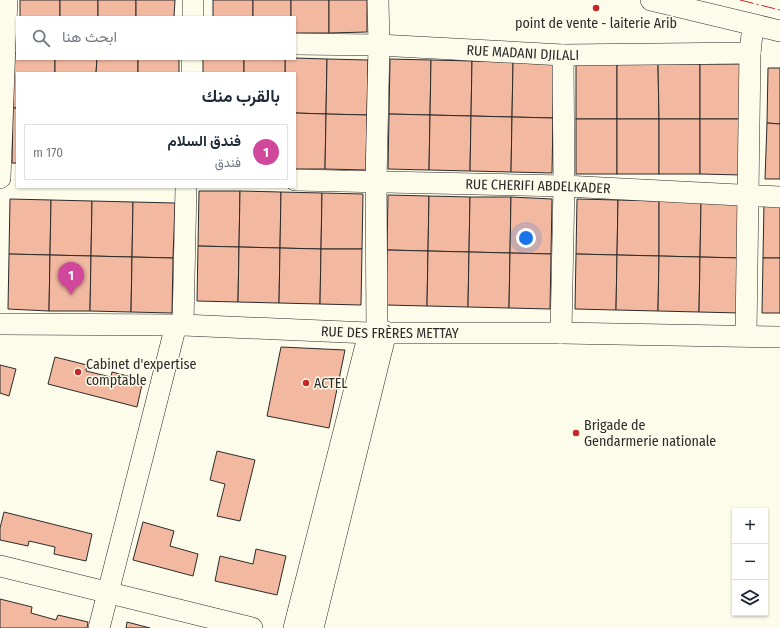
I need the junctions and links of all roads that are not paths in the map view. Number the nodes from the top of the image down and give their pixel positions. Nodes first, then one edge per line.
1 (8, 0) edge
2 (193, 0) edge
3 (378, 0) edge
4 (651, 0) edge
5 (193, 16) edge
6 (753, 25) junction
7 (780, 31) edge
8 (7, 43) edge
9 (296, 44) edge
10 (379, 45) junction
11 (750, 53) junction
12 (563, 55) junction
13 (192, 60) edge
14 (192, 72) edge
15 (16, 177) edge
16 (0, 178) edge
17 (296, 180) edge
18 (376, 181) junction
19 (564, 186) junction
20 (186, 188) edge
21 (748, 196) junction
22 (780, 197) edge
23 (0, 324) edge
24 (180, 325) junction
25 (377, 333) junction
26 (561, 333) junction
27 (746, 335) junction
28 (780, 336) edge
29 (0, 566) edge
30 (107, 592) junction
31 (99, 628) edge
32 (252, 628) edge
33 (294, 628) edge
34 (313, 628) edge

1 - 8 street
2 - 5 street
3 - 10 street
4 - 6 street
6 - 7 street
6 - 11 street
8 - 16 street
9 - 10 street, RUE MADANI DJILALI
10 - 12 street, RUE MADANI DJILALI
10 - 18 street
11 - 12 street, RUE MADANI DJILALI
11 - 21 street
12 - 19 street
13 - 14 street
15 - 16 street
17 - 18 street, RUE CHERIFI ABDELKADER
18 - 19 street, RUE CHERIFI ABDELKADER
18 - 25 street
19 - 21 street, RUE CHERIFI ABDELKADER
19 - 26 street
20 - 24 street
21 - 22 street, RUE CHERIFI ABDELKADER
21 - 27 street
23 - 24 street, RUE DES FRÈRES METTAY
24 - 25 street, RUE DES FRÈRES METTAY
24 - 30 street
25 - 26 street, RUE DES FRÈRES METTAY
25 - 33 street
25 - 34 street
26 - 27 street, RUE DES FRÈRES METTAY
27 - 28 street, RUE DES FRÈRES METTAY
29 - 30 street
30 - 31 street
30 - 32 street

